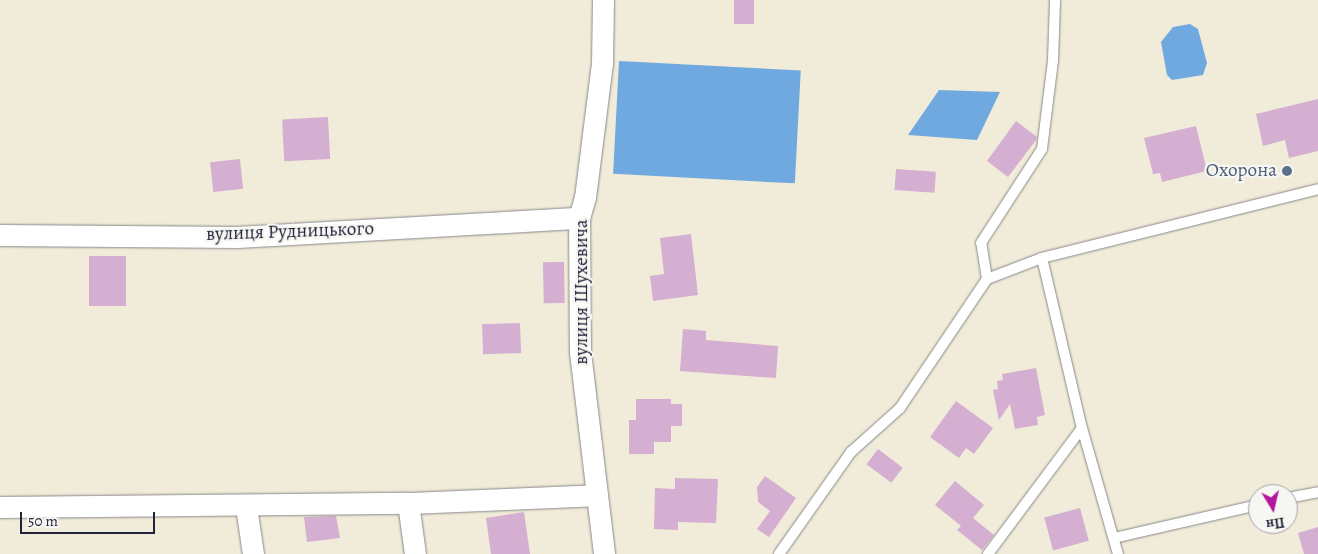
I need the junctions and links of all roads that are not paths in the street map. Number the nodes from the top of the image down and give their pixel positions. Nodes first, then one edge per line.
1 (603, 0) edge
2 (1055, 0) edge
3 (1318, 189) edge
4 (579, 218) junction
5 (0, 235) edge
6 (1042, 258) junction
7 (987, 279) junction
8 (1082, 428) junction
9 (1318, 492) edge
10 (597, 495) junction
11 (1298, 496) edge
12 (408, 503) junction
13 (246, 506) junction
14 (0, 507) edge
15 (1248, 507) edge
16 (1114, 538) junction
17 (253, 554) edge
18 (415, 554) edge
19 (604, 554) edge
20 (779, 554) edge
21 (988, 554) edge
22 (1118, 554) edge

1 - 4 street, вулиця Шухевича
2 - 7 lane
3 - 6 lane
4 - 5 street, вулиця Рудницького
4 - 10 street, вулиця Шухевича
6 - 7 lane
6 - 8 lane
7 - 20 lane
8 - 16 lane
8 - 21 lane
9 - 11 lane
10 - 12 street
10 - 19 street, вулиця Шухевича
12 - 13 street
12 - 18 street
13 - 14 street
13 - 17 street
15 - 16 lane
16 - 22 lane

